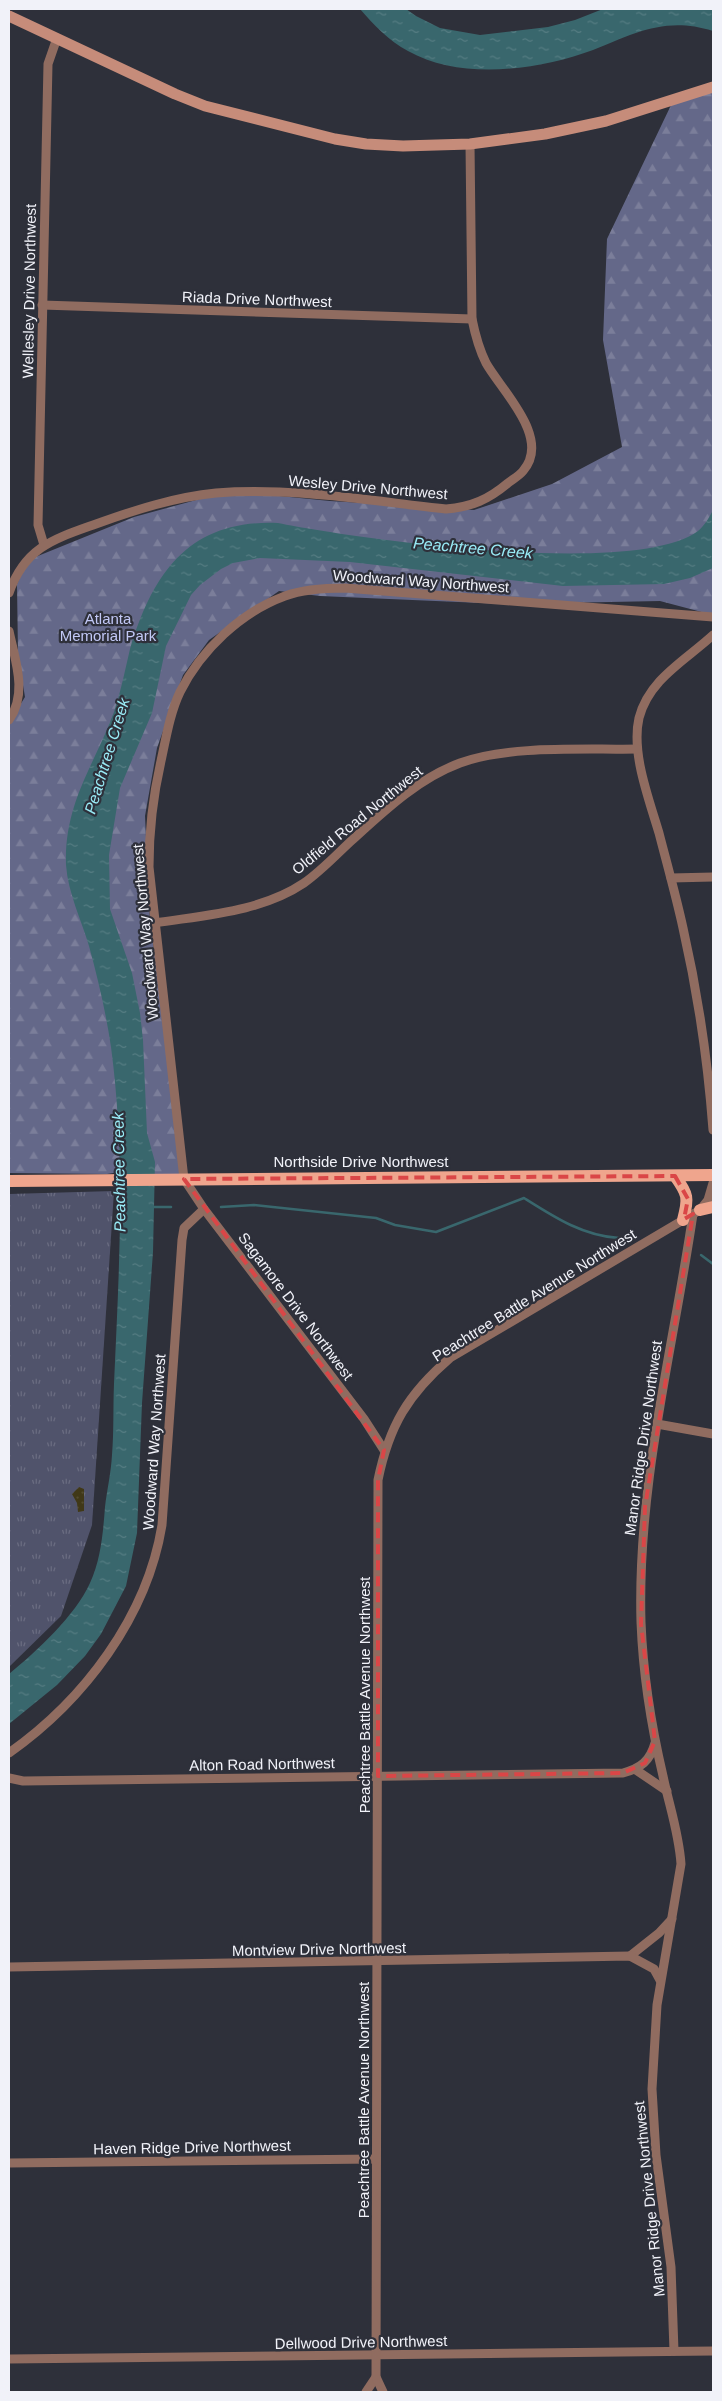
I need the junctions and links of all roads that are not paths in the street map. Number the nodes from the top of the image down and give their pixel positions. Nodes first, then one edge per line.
1 (9, 16) edge
2 (57, 38) junction
3 (713, 87) edge
4 (470, 144) junction
5 (42, 305) junction
6 (472, 319) junction
7 (44, 545) junction
8 (9, 593) edge
9 (713, 616) edge
10 (9, 631) edge
11 (713, 635) edge
12 (9, 720) edge
13 (637, 749) junction
14 (713, 877) edge
15 (671, 878) junction
16 (155, 923) junction
17 (713, 1130) edge
18 (713, 1175) edge
19 (675, 1176) junction
20 (184, 1178) junction
21 (9, 1181) edge
22 (713, 1183) edge
23 (713, 1207) edge
24 (204, 1209) junction
25 (692, 1214) junction
26 (657, 1424) junction
27 (713, 1434) edge
28 (384, 1450) junction
29 (655, 1741) junction
30 (9, 1752) edge
31 (636, 1770) junction
32 (378, 1776) junction
33 (9, 1778) edge
34 (667, 1791) junction
35 (672, 1919) junction
36 (630, 1956) junction
37 (377, 1962) junction
38 (9, 1967) edge
39 (660, 1980) junction
40 (376, 2159) junction
41 (9, 2163) edge
42 (713, 2351) edge
43 (674, 2352) junction
44 (376, 2355) junction
45 (9, 2360) edge
46 (376, 2377) junction
47 (366, 2392) edge
48 (383, 2392) edge

1 - 2 main road
2 - 4 main road
2 - 5 street, Wellesley Drive Northwest
3 - 4 main road
4 - 6 street, Wesley Drive Northwest
5 - 6 street, Riada Drive Northwest
5 - 7 street, Wellesley Drive Northwest
6 - 7 street, Wesley Drive Northwest
7 - 8 street, Wesley Drive Northwest
9 - 16 street, Woodward Way Northwest
10 - 12 street
11 - 13 street
13 - 15 street
13 - 16 street, Oldfield Road Northwest
14 - 15 street
15 - 17 street
16 - 20 street, Woodward Way Northwest
18 - 19 main road, Northside Drive Northwest
19 - 20 main road, Northside Drive Northwest
19 - 25 main road
20 - 21 main road, Northside Drive Northwest
20 - 24 street, Sagamore Drive Northwest
22 - 25 street
23 - 25 main road
24 - 28 street, Sagamore Drive Northwest
24 - 30 street, Woodward Way Northwest
25 - 26 street, Manor Ridge Drive Northwest
25 - 28 street, Peachtree Battle Avenue Northwest
26 - 27 street
26 - 29 street, Manor Ridge Drive Northwest
28 - 32 street, Peachtree Battle Avenue Northwest
29 - 31 street
29 - 34 street, Manor Ridge Drive Northwest
31 - 32 street, Alton Road Northwest
31 - 34 street
32 - 33 street, Alton Road Northwest
32 - 37 street, Peachtree Battle Avenue Northwest
34 - 35 street, Manor Ridge Drive Northwest
35 - 36 street
35 - 39 street, Manor Ridge Drive Northwest
36 - 37 street, Montview Drive Northwest
36 - 39 street, Montview Drive Northwest
37 - 38 street, Montview Drive Northwest
37 - 40 street, Peachtree Battle Avenue Northwest
39 - 43 street, Manor Ridge Drive Northwest
40 - 41 street, Haven Ridge Drive Northwest
40 - 44 street, Peachtree Battle Avenue Northwest
42 - 43 street, Dellwood Drive Northwest
43 - 44 street, Dellwood Drive Northwest
44 - 45 street, Dellwood Drive Northwest
44 - 46 street, Peachtree Battle Avenue Northwest
46 - 47 street
46 - 48 street, Peachtree Battle Avenue Northwest

